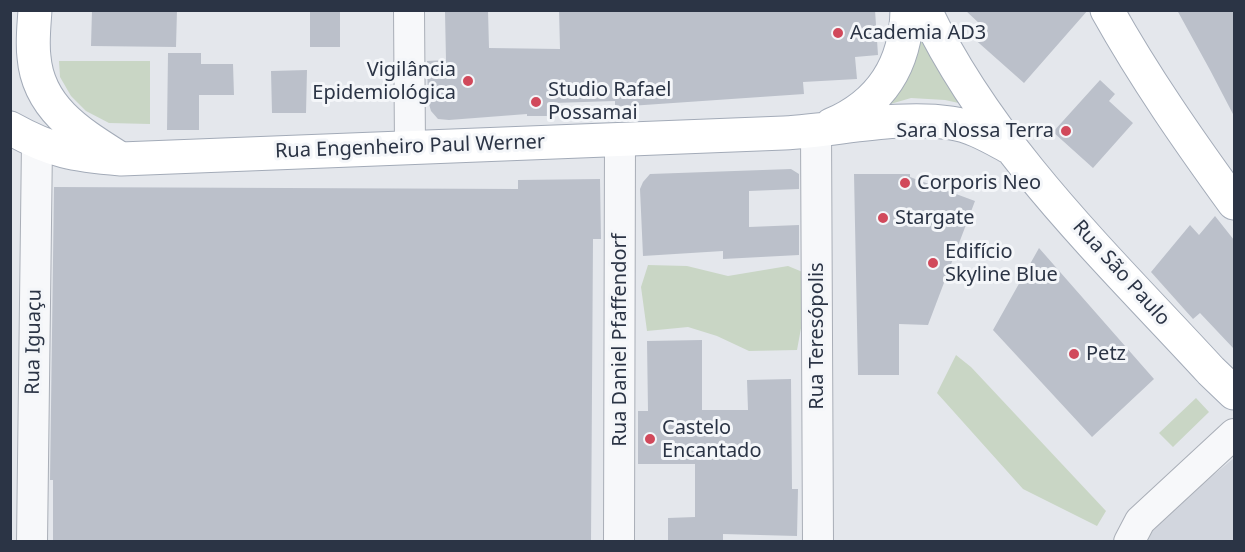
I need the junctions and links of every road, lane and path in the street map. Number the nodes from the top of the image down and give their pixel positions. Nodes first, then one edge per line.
1 (35, 10) edge
2 (409, 10) edge
3 (907, 10) edge
4 (925, 10) edge
5 (1107, 10) edge
6 (816, 131) junction
7 (24, 136) edge
8 (620, 139) junction
9 (410, 147) junction
10 (1011, 148) junction
11 (121, 159) junction
12 (1234, 203) edge
13 (1234, 393) edge
14 (1234, 434) edge
15 (32, 542) edge
16 (619, 542) edge
17 (818, 542) edge
18 (1129, 542) edge

1 - 11 main road
2 - 9 street
3 - 6 main road
4 - 10 main road, Rua São Paulo
5 - 12 main road
6 - 8 main road, Rua Engenheiro Paul Werner
6 - 10 main road, Rua São Paulo
6 - 17 street, Rua Teresópolis
7 - 11 main road, Rua Engenheiro Paul Werner
7 - 15 street, Rua Iguaçu
8 - 9 main road, Rua Engenheiro Paul Werner
8 - 16 street, Rua Daniel Pfaffendorf
9 - 11 main road, Rua Engenheiro Paul Werner
10 - 13 main road, Rua São Paulo
14 - 18 street

